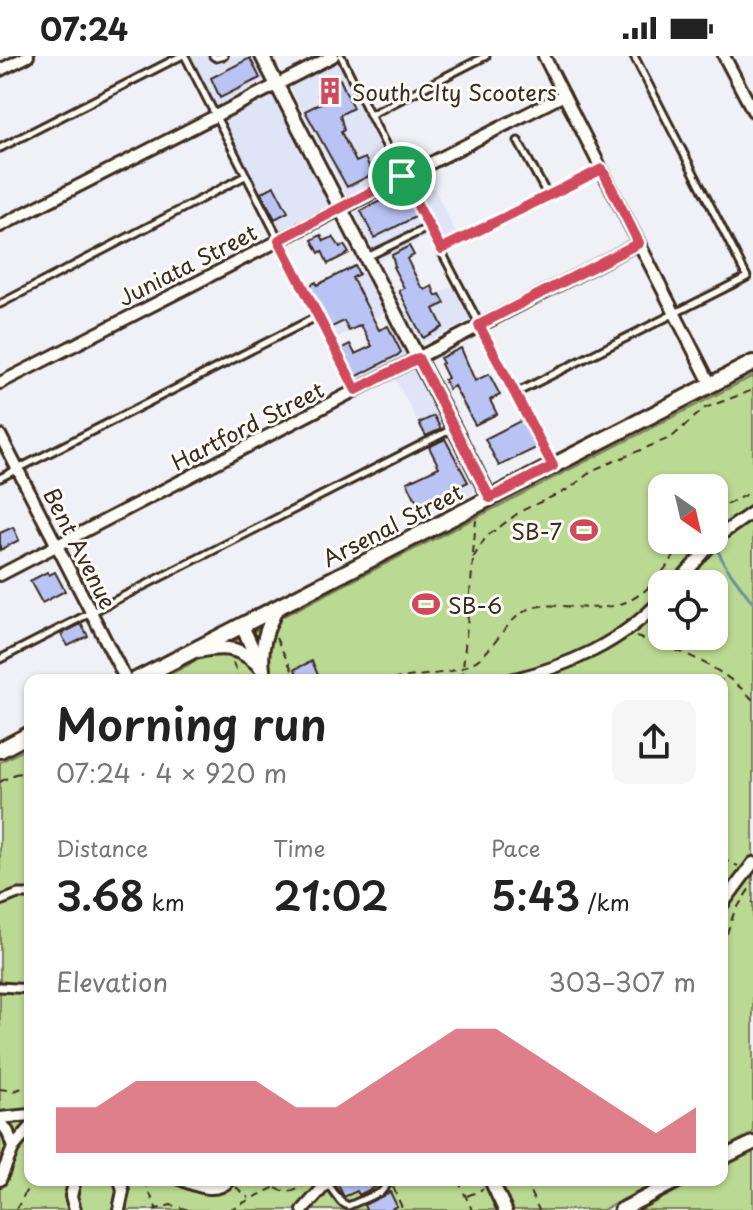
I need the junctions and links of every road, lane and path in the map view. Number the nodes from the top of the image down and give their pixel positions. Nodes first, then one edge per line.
1 (28, 56) edge
2 (183, 56) edge
3 (213, 56) edge
4 (224, 56) edge
5 (262, 56) edge
6 (333, 56) edge
7 (341, 56) edge
8 (486, 56) edge
9 (544, 56) edge
10 (634, 56) edge
11 (724, 56) edge
12 (0, 70) edge
13 (277, 84) junction
14 (564, 95) junction
15 (753, 111) edge
16 (370, 115) junction
17 (214, 116) junction
18 (518, 141) dead end
19 (0, 148) edge
20 (602, 169) junction
21 (245, 176) junction
22 (402, 176) junction
23 (548, 196) junction
24 (341, 208) junction
25 (0, 226) edge
26 (429, 227) junction
27 (279, 240) junction
28 (639, 243) junction
29 (441, 249) junction
30 (366, 258) junction
31 (750, 275) edge
32 (0, 304) edge
33 (674, 312) junction
34 (318, 316) junction
35 (479, 325) junction
36 (418, 358) junction
37 (753, 363) edge
38 (0, 383) edge
39 (711, 385) junction
40 (356, 390) junction
41 (753, 390) edge
42 (514, 394) junction
43 (700, 399) dead end
44 (705, 408) junction
45 (454, 428) junction
46 (0, 435) edge
47 (553, 466) junction
48 (17, 469) junction
49 (0, 478) edge
50 (753, 491) edge
51 (490, 498) junction
52 (728, 504) edge
53 (753, 512) edge
54 (476, 520) dead end
55 (56, 546) junction
56 (676, 554) edge
57 (473, 558) junction
58 (689, 570) edge
59 (0, 575) edge
60 (277, 608) junction
61 (91, 612) junction
62 (648, 613) edge
63 (242, 626) junction
64 (269, 634) dead end
65 (634, 636) dead end
66 (188, 653) junction
67 (233, 656) dead end
68 (0, 659) edge
69 (462, 669) junction
70 (123, 674) edge
71 (148, 674) edge
72 (238, 674) edge
73 (264, 674) edge
74 (265, 674) edge
75 (265, 674) edge
76 (295, 674) edge
77 (430, 674) edge
78 (462, 674) edge
79 (534, 674) edge
80 (721, 674) edge
81 (728, 678) edge
82 (753, 700) edge
83 (24, 737) edge
84 (0, 750) edge
85 (24, 773) edge
86 (0, 782) edge
87 (728, 861) edge
88 (753, 863) edge
89 (740, 866) dead end
90 (753, 883) edge
91 (24, 894) edge
92 (728, 897) edge
93 (0, 901) edge
94 (728, 930) edge
95 (0, 987) edge
96 (24, 989) edge
97 (24, 1087) edge
98 (0, 1089) edge
99 (24, 1116) edge
100 (0, 1120) edge
101 (24, 1135) edge
102 (753, 1143) edge
103 (13, 1148) junction
104 (728, 1155) edge
105 (0, 1180) edge
106 (29, 1186) edge
107 (74, 1186) edge
108 (122, 1186) edge
109 (146, 1186) edge
110 (202, 1186) edge
111 (226, 1186) edge
112 (235, 1186) edge
113 (299, 1186) edge
114 (324, 1186) edge
115 (331, 1186) edge
116 (386, 1186) edge
117 (393, 1186) edge
118 (461, 1186) edge
119 (484, 1186) edge
120 (488, 1186) edge
121 (527, 1186) edge
122 (667, 1186) edge
123 (275, 1187) joint
124 (466, 1196) junction
125 (250, 1199) junction
126 (156, 1209) edge
127 (505, 1209) edge
128 (16, 1210) edge
129 (75, 1210) edge
130 (119, 1210) edge
131 (189, 1210) edge
132 (229, 1210) edge
133 (303, 1210) edge
134 (403, 1210) edge
135 (472, 1210) edge
136 (539, 1210) edge
137 (621, 1210) edge

1 - 12 street
2 - 17 lane
2 - 19 lane
3 - 4 lane
5 - 13 street
6 - 13 street
7 - 16 lane
8 - 16 lane
9 - 14 street
10 - 31 lane
11 - 15 street
13 - 17 street
13 - 24 street
14 - 20 street
14 - 22 street, Juniata Street
16 - 22 lane
17 - 21 lane
17 - 25 street
18 - 23 lane
20 - 23 lane
20 - 28 street
21 - 27 lane
21 - 32 lane
22 - 24 street, Juniata Street
22 - 26 lane
23 - 29 lane
24 - 27 street, Juniata Street
24 - 30 street
26 - 29 lane
26 - 30 lane
27 - 34 lane
27 - 38 street, Juniata Street
28 - 33 street
28 - 35 street, Hartford Street
29 - 35 lane
30 - 36 street
31 - 33 lane
33 - 39 street
33 - 42 lane
34 - 40 lane
34 - 48 lane
35 - 36 street, Hartford Street
35 - 42 lane
36 - 40 street, Hartford Street
36 - 45 street
37 - 39 main road, Arsenal Street
39 - 47 main road, Arsenal Street
40 - 55 street, Hartford Street
41 - 44 path
42 - 47 lane
43 - 44 path
44 - 57 path
45 - 51 street
45 - 61 lane
46 - 48 street, Bent Avenue
47 - 51 main road, Arsenal Street
48 - 49 lane
48 - 55 street, Bent Avenue
50 - 52 path
51 - 60 main road, Arsenal Street
53 - 58 street
54 - 57 path
55 - 59 street, Hartford Street
55 - 61 street, Bent Avenue
56 - 69 path
57 - 69 path
60 - 63 main road, Arsenal Street
60 - 74 street
61 - 68 lane
61 - 70 street, Bent Avenue
62 - 79 street
63 - 66 main road, Arsenal Street
63 - 75 street
64 - 76 path
65 - 80 path
66 - 71 main road, Arsenal Street
66 - 73 street
67 - 72 path
69 - 77 path
69 - 78 path
81 - 82 path
83 - 84 main road
85 - 86 path
87 - 89 path
88 - 92 street
90 - 94 path
91 - 93 street
95 - 96 street
97 - 98 path
99 - 100 street
100 - 103 street
101 - 103 street
102 - 104 street
103 - 105 street
106 - 128 path
107 - 129 street
108 - 130 street
109 - 126 path
110 - 111 street
112 - 125 path
113 - 123 path
114 - 133 street
115 - 116 lane
117 - 134 path
118 - 124 path
119 - 124 path
120 - 127 street
121 - 136 path
122 - 137 street
123 - 125 path
124 - 135 path
125 - 132 path
126 - 131 path

